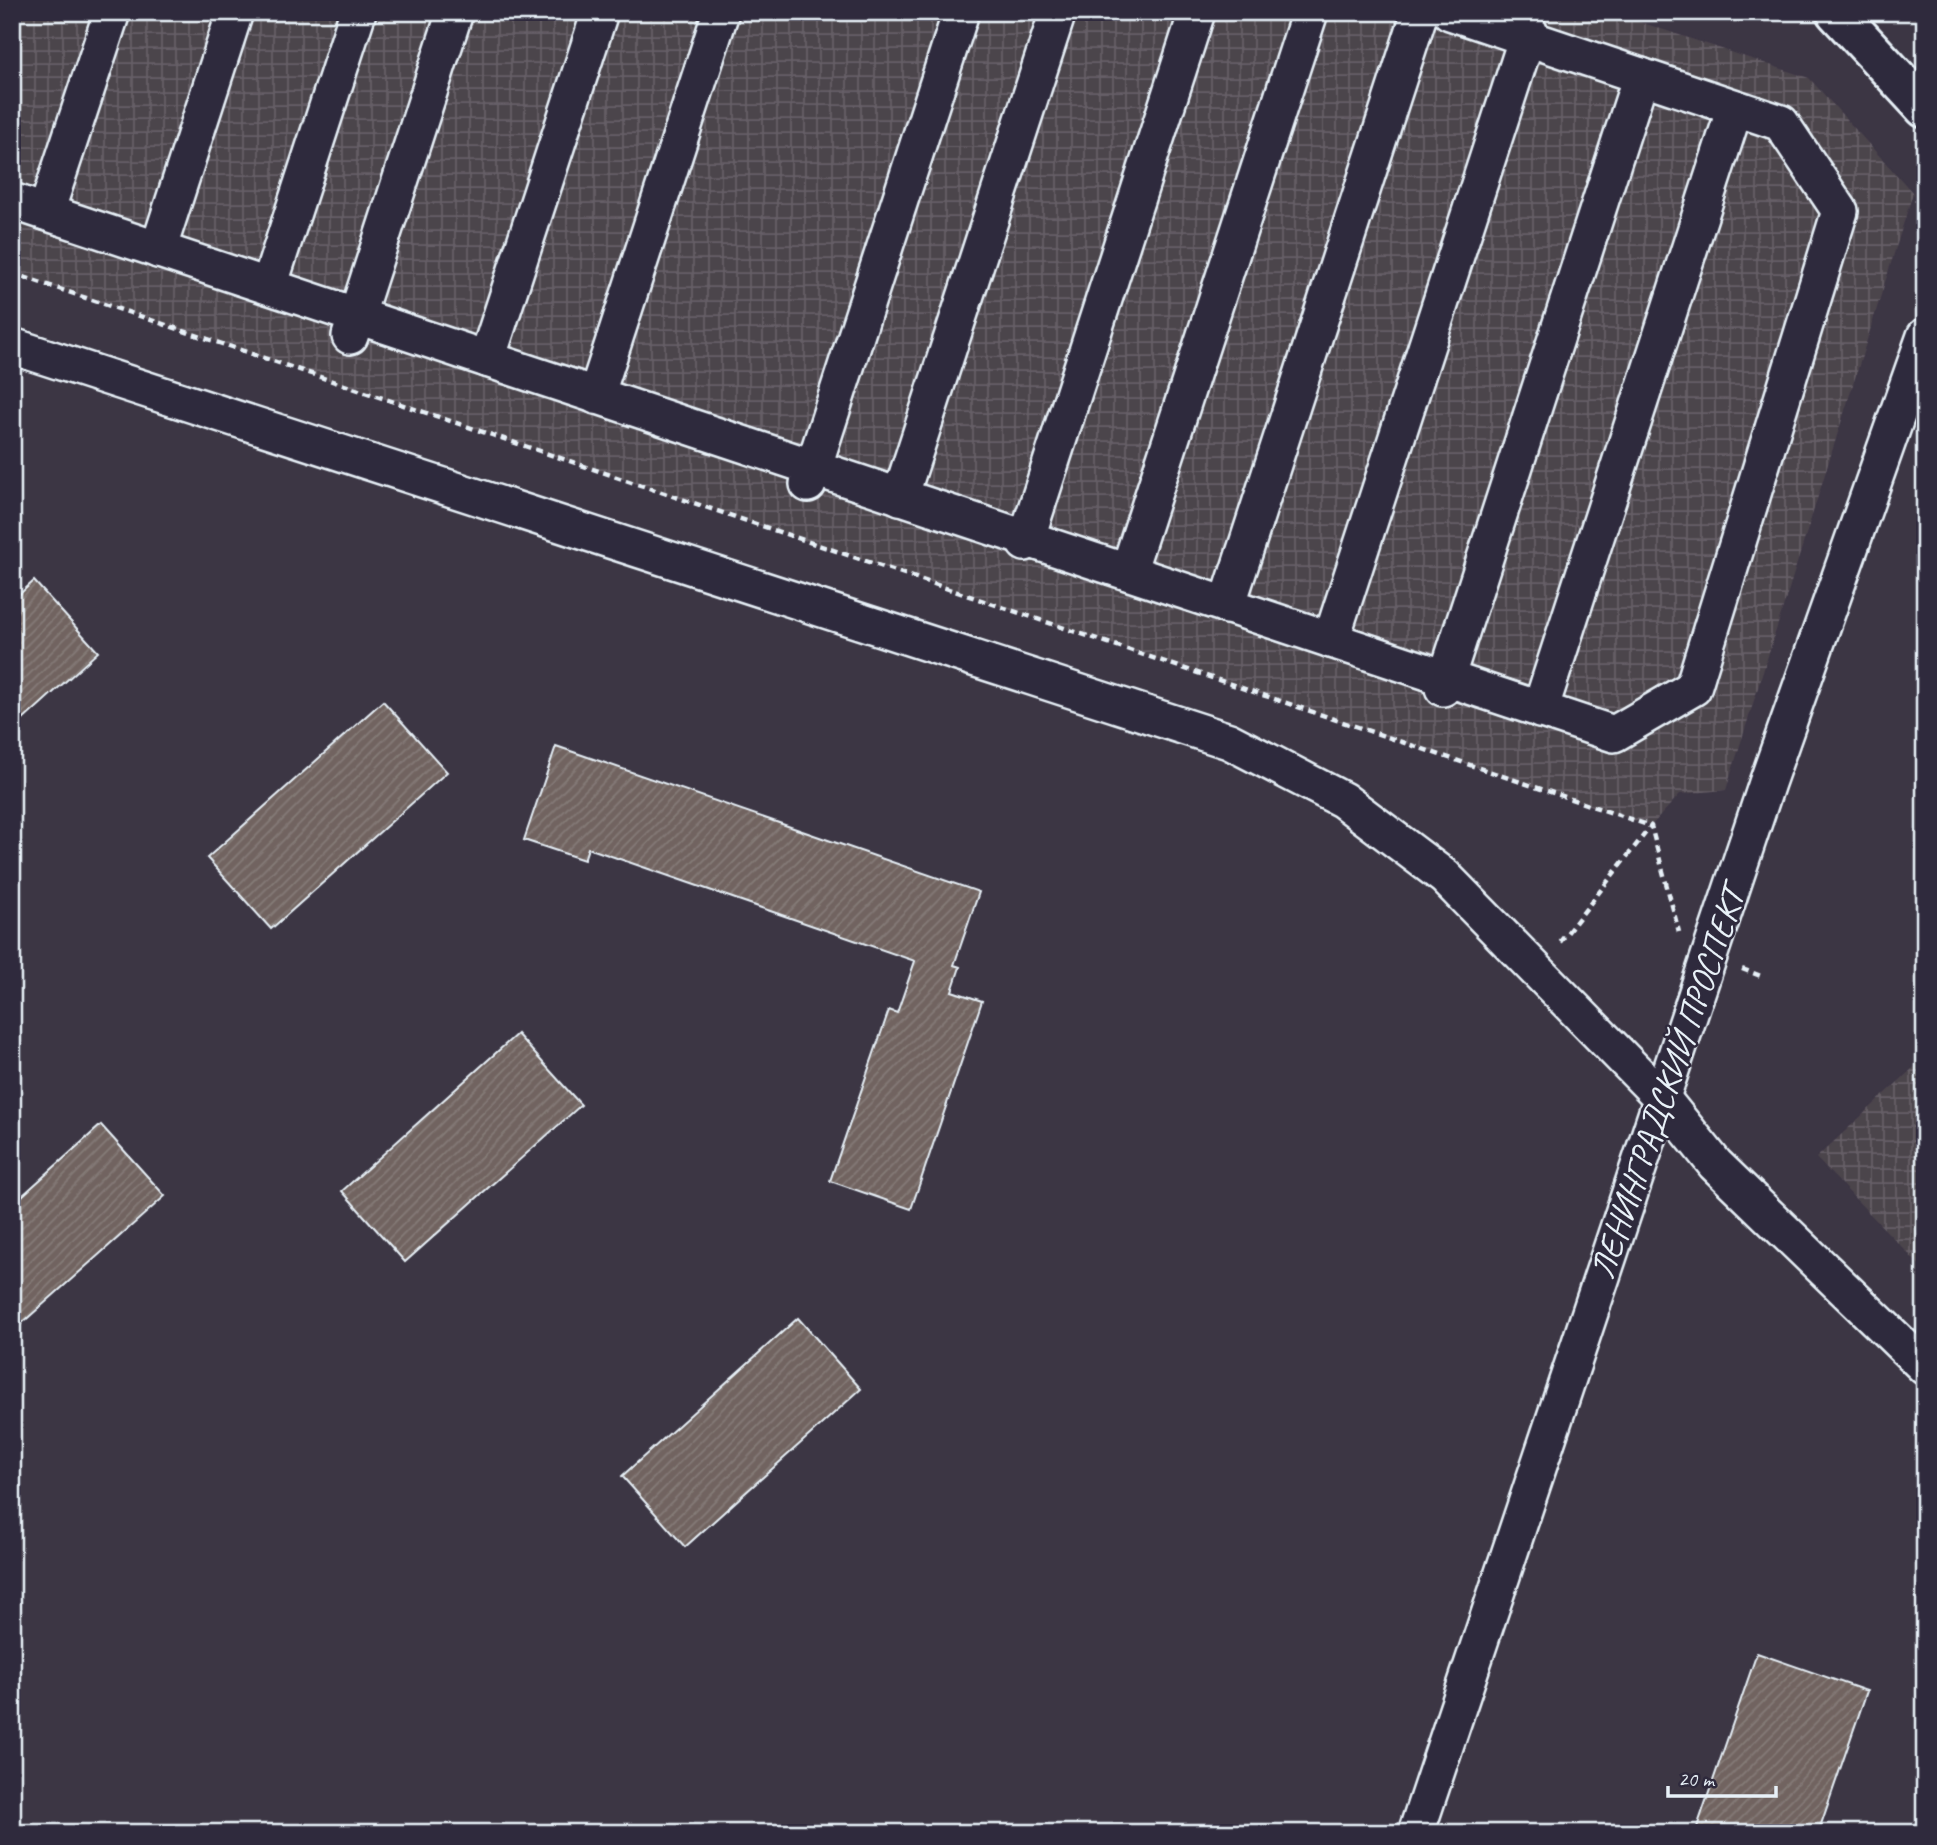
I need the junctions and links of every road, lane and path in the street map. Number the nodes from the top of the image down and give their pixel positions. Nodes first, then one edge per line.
1 (112, 12) edge
2 (235, 12) edge
3 (358, 12) edge
4 (455, 12) edge
5 (600, 12) edge
6 (720, 12) edge
7 (961, 12) edge
8 (1058, 12) edge
9 (1198, 12) edge
10 (1310, 12) edge
11 (1420, 12) edge
12 (1450, 12) edge
13 (1836, 12) edge
14 (1528, 34) junction
15 (1641, 76) junction
16 (1735, 108) junction
17 (1925, 108) edge
18 (12, 201) edge
19 (47, 212) junction
20 (158, 250) junction
21 (12, 273) edge
22 (269, 286) junction
23 (353, 326) junction
24 (1925, 336) edge
25 (12, 346) edge
26 (487, 359) junction
27 (596, 396) junction
28 (811, 476) junction
29 (900, 497) junction
30 (1026, 541) junction
31 (1128, 572) junction
32 (1227, 606) junction
33 (1331, 640) junction
34 (1444, 683) junction
35 (1540, 710) junction
36 (1651, 826) junction
37 (1710, 958) junction
38 (1538, 972) junction
39 (1761, 976) dead end
40 (1661, 1097) junction
41 (1925, 1367) edge
42 (1416, 1833) edge

1 - 19 street
2 - 20 street
3 - 22 street
4 - 23 street
5 - 26 street
6 - 27 street
7 - 28 street
8 - 29 street
9 - 30 street
10 - 31 street
11 - 32 street
12 - 14 street
13 - 17 main road
14 - 15 street
14 - 33 street
15 - 16 street
15 - 34 street
16 - 35 street
16 - 35 street
18 - 19 street
19 - 20 street
20 - 22 street
21 - 36 path
22 - 23 street
23 - 26 street
24 - 37 street, ЛЕНИНГРАДСКИЙ ПРОСПЕКТ
25 - 38 street
26 - 27 street
27 - 28 street
28 - 29 street
29 - 30 street
30 - 31 street
31 - 32 street
32 - 33 street
33 - 34 street
34 - 35 street
36 - 37 path
36 - 38 path
37 - 39 path
37 - 40 street, ЛЕНИНГРАДСКИЙ ПРОСПЕКТ
38 - 40 street
40 - 41 street
40 - 42 street, ЛЕНИНГРАДСКИЙ ПРОСПЕКТ

